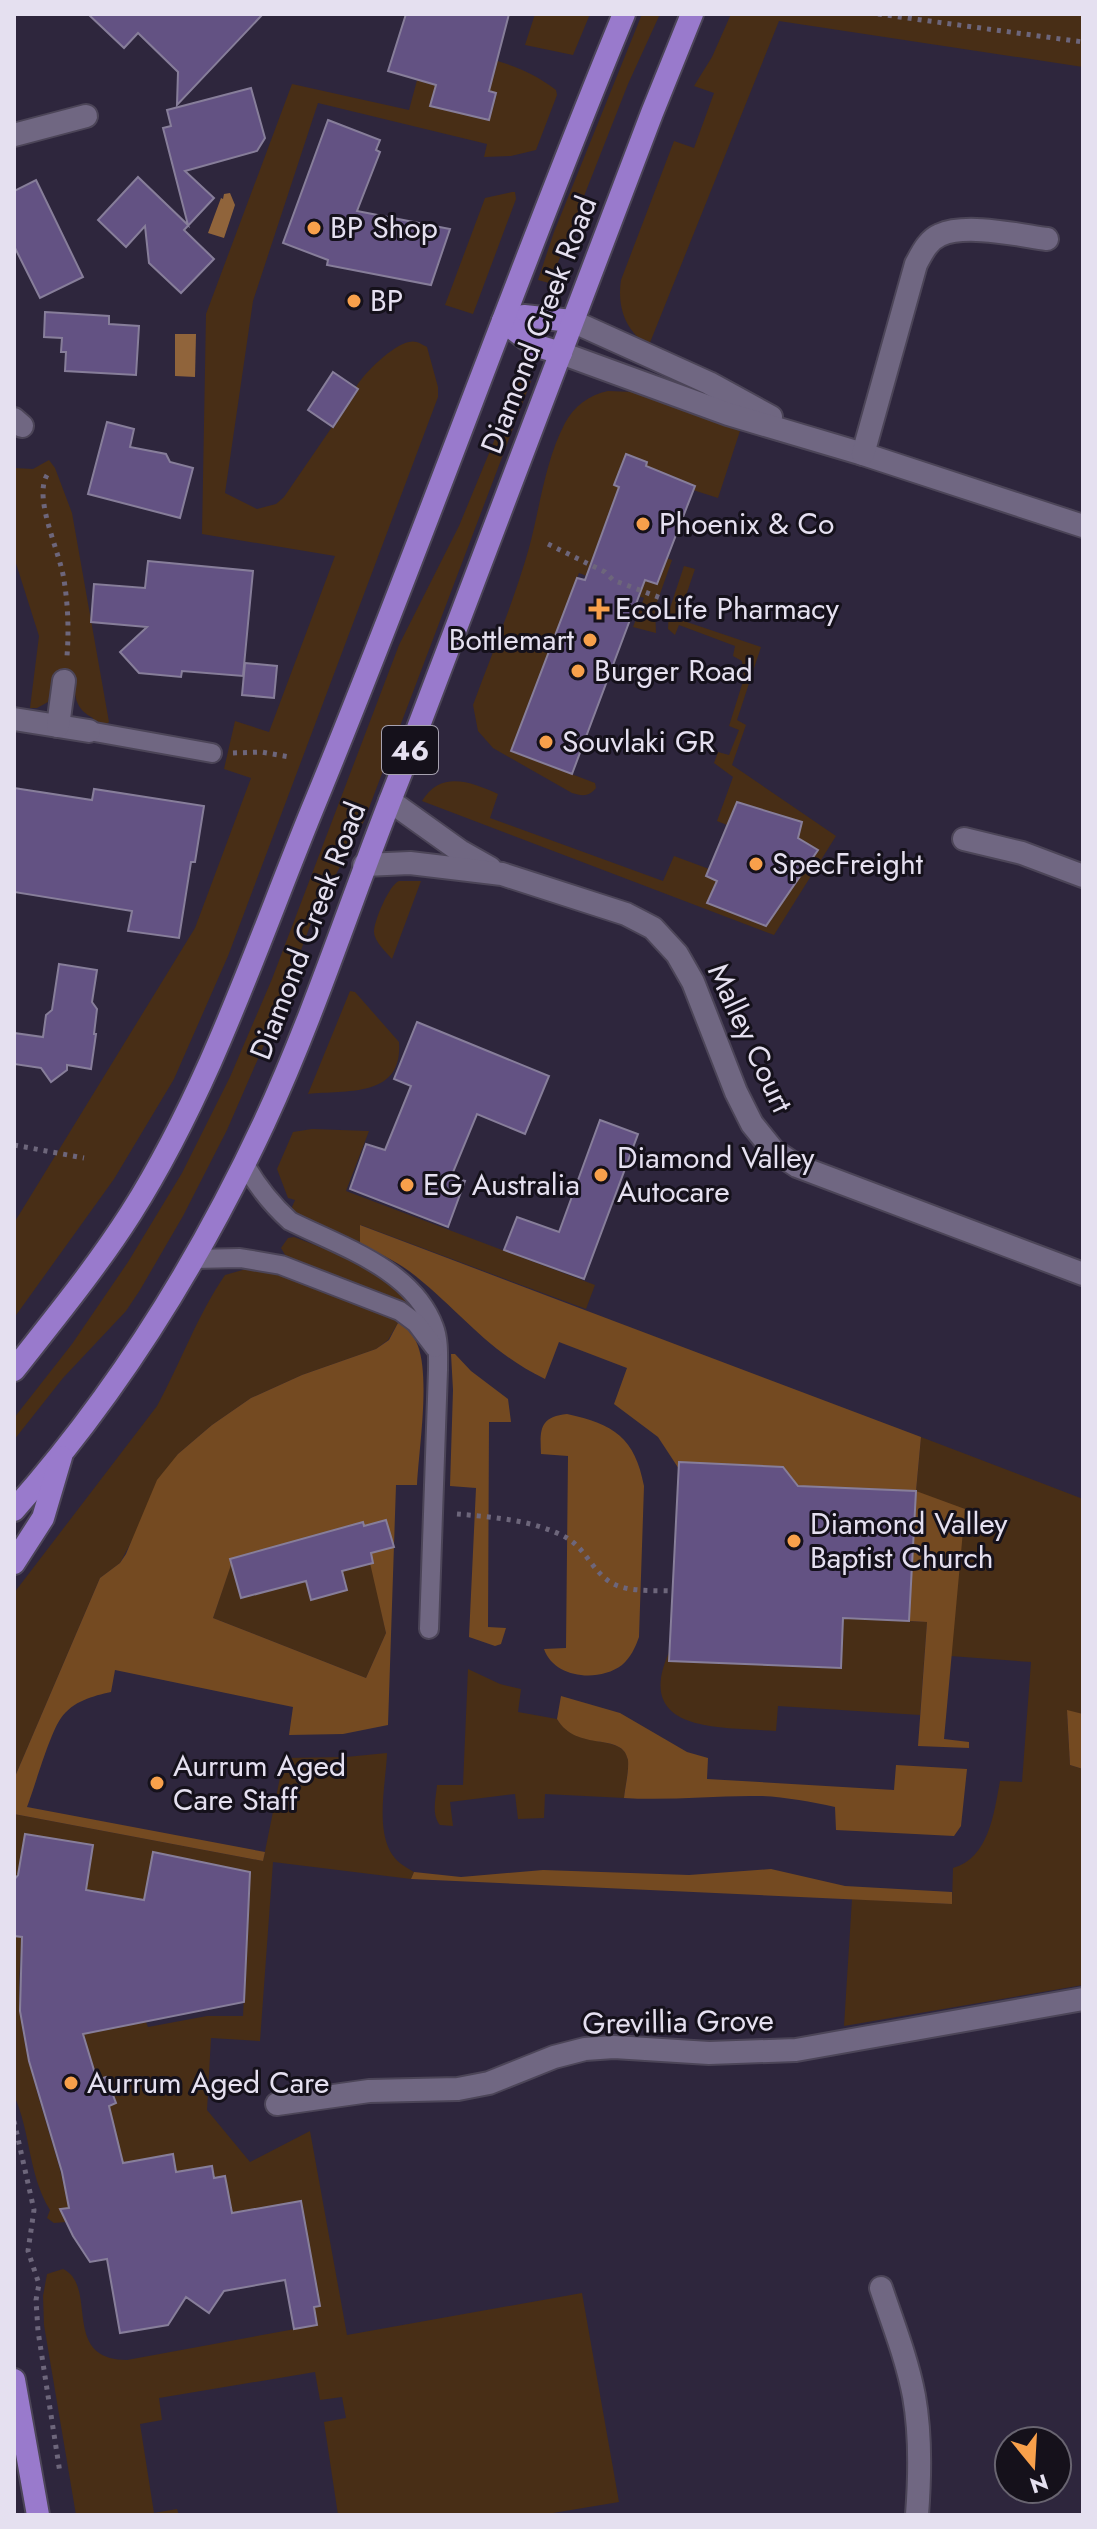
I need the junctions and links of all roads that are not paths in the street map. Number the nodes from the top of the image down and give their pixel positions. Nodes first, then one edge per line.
1 (624, 14) edge
2 (692, 14) edge
3 (86, 116) dead end
4 (14, 135) edge
5 (1047, 239) dead end
6 (503, 321) junction
7 (572, 321) junction
8 (561, 353) junction
9 (803, 435) junction
10 (863, 454) junction
11 (1083, 526) edge
12 (64, 681) road end
13 (14, 719) edge
14 (58, 726) junction
15 (89, 731) joint
16 (212, 753) road end
17 (390, 801) junction
18 (964, 839) dead end
19 (364, 865) junction
20 (502, 874) junction
21 (1083, 876) edge
22 (244, 1163) junction
23 (194, 1259) junction
24 (1083, 1274) edge
25 (439, 1354) junction
26 (14, 1370) edge
27 (62, 1452) junction
28 (14, 1510) edge
29 (14, 1563) edge
30 (429, 1629) dead end
31 (1083, 1999) edge
32 (277, 2104) dead end
33 (881, 2288) dead end
34 (14, 2380) edge
35 (38, 2515) edge
36 (917, 2515) edge

1 - 6 main road, Diamond Creek Road / 46
2 - 7 main road, Diamond Creek Road / 46
3 - 4 street
5 - 10 street
6 - 7 main road
6 - 8 main road
6 - 26 main road, Diamond Creek Road / 46
7 - 8 main road, Diamond Creek Road / 46
7 - 9 street
8 - 9 street
8 - 17 main road, Diamond Creek Road / 46
9 - 10 street
10 - 11 street
12 - 14 street
13 - 14 street
14 - 15 street
15 - 16 lane
17 - 19 main road, Diamond Creek Road / 46
17 - 20 street, Malley Court
18 - 21 street
19 - 20 street, Malley Court
19 - 22 main road, Diamond Creek Road / 46
20 - 24 street, Malley Court
22 - 23 main road, Diamond Creek Road / 46
22 - 25 lane
23 - 25 lane
23 - 27 main road, Diamond Creek Road / 46
25 - 30 lane
27 - 28 main road, Diamond Creek Road / 46
27 - 29 main road
31 - 32 street, Grevillia Grove
33 - 36 street
34 - 35 main road

